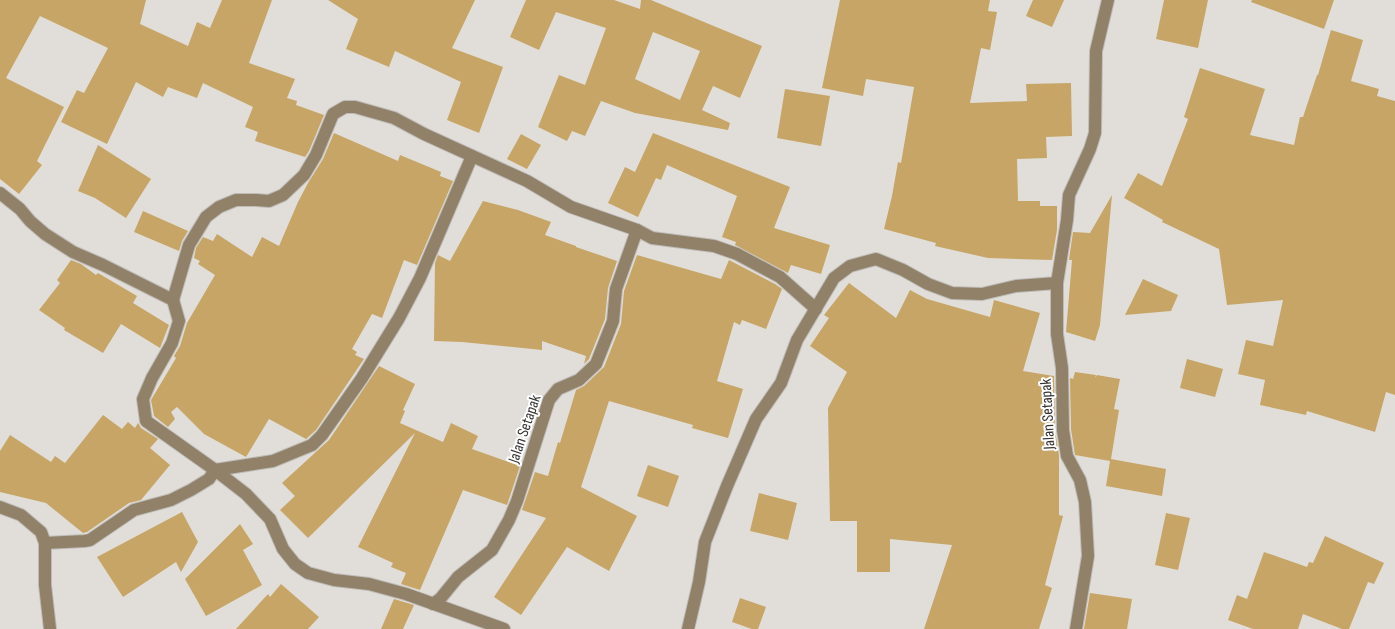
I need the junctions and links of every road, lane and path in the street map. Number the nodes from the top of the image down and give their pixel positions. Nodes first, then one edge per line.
1 (1108, 0) edge
2 (472, 156) junction
3 (0, 193) edge
4 (637, 230) junction
5 (1057, 282) junction
6 (172, 300) junction
7 (816, 309) junction
8 (215, 470) junction
9 (0, 506) edge
10 (45, 543) junction
11 (433, 604) junction
12 (50, 629) edge
13 (504, 629) edge
14 (688, 629) edge
15 (1076, 629) edge

1 - 5 street, Jalan Setapak
2 - 4 street
2 - 6 street
2 - 8 street
3 - 6 street
4 - 7 street
4 - 11 street, Jalan Setapak
5 - 7 street
5 - 15 street, Jalan Setapak
6 - 8 street
7 - 14 street
8 - 10 street
8 - 11 street
9 - 10 street
10 - 12 street
11 - 13 street

